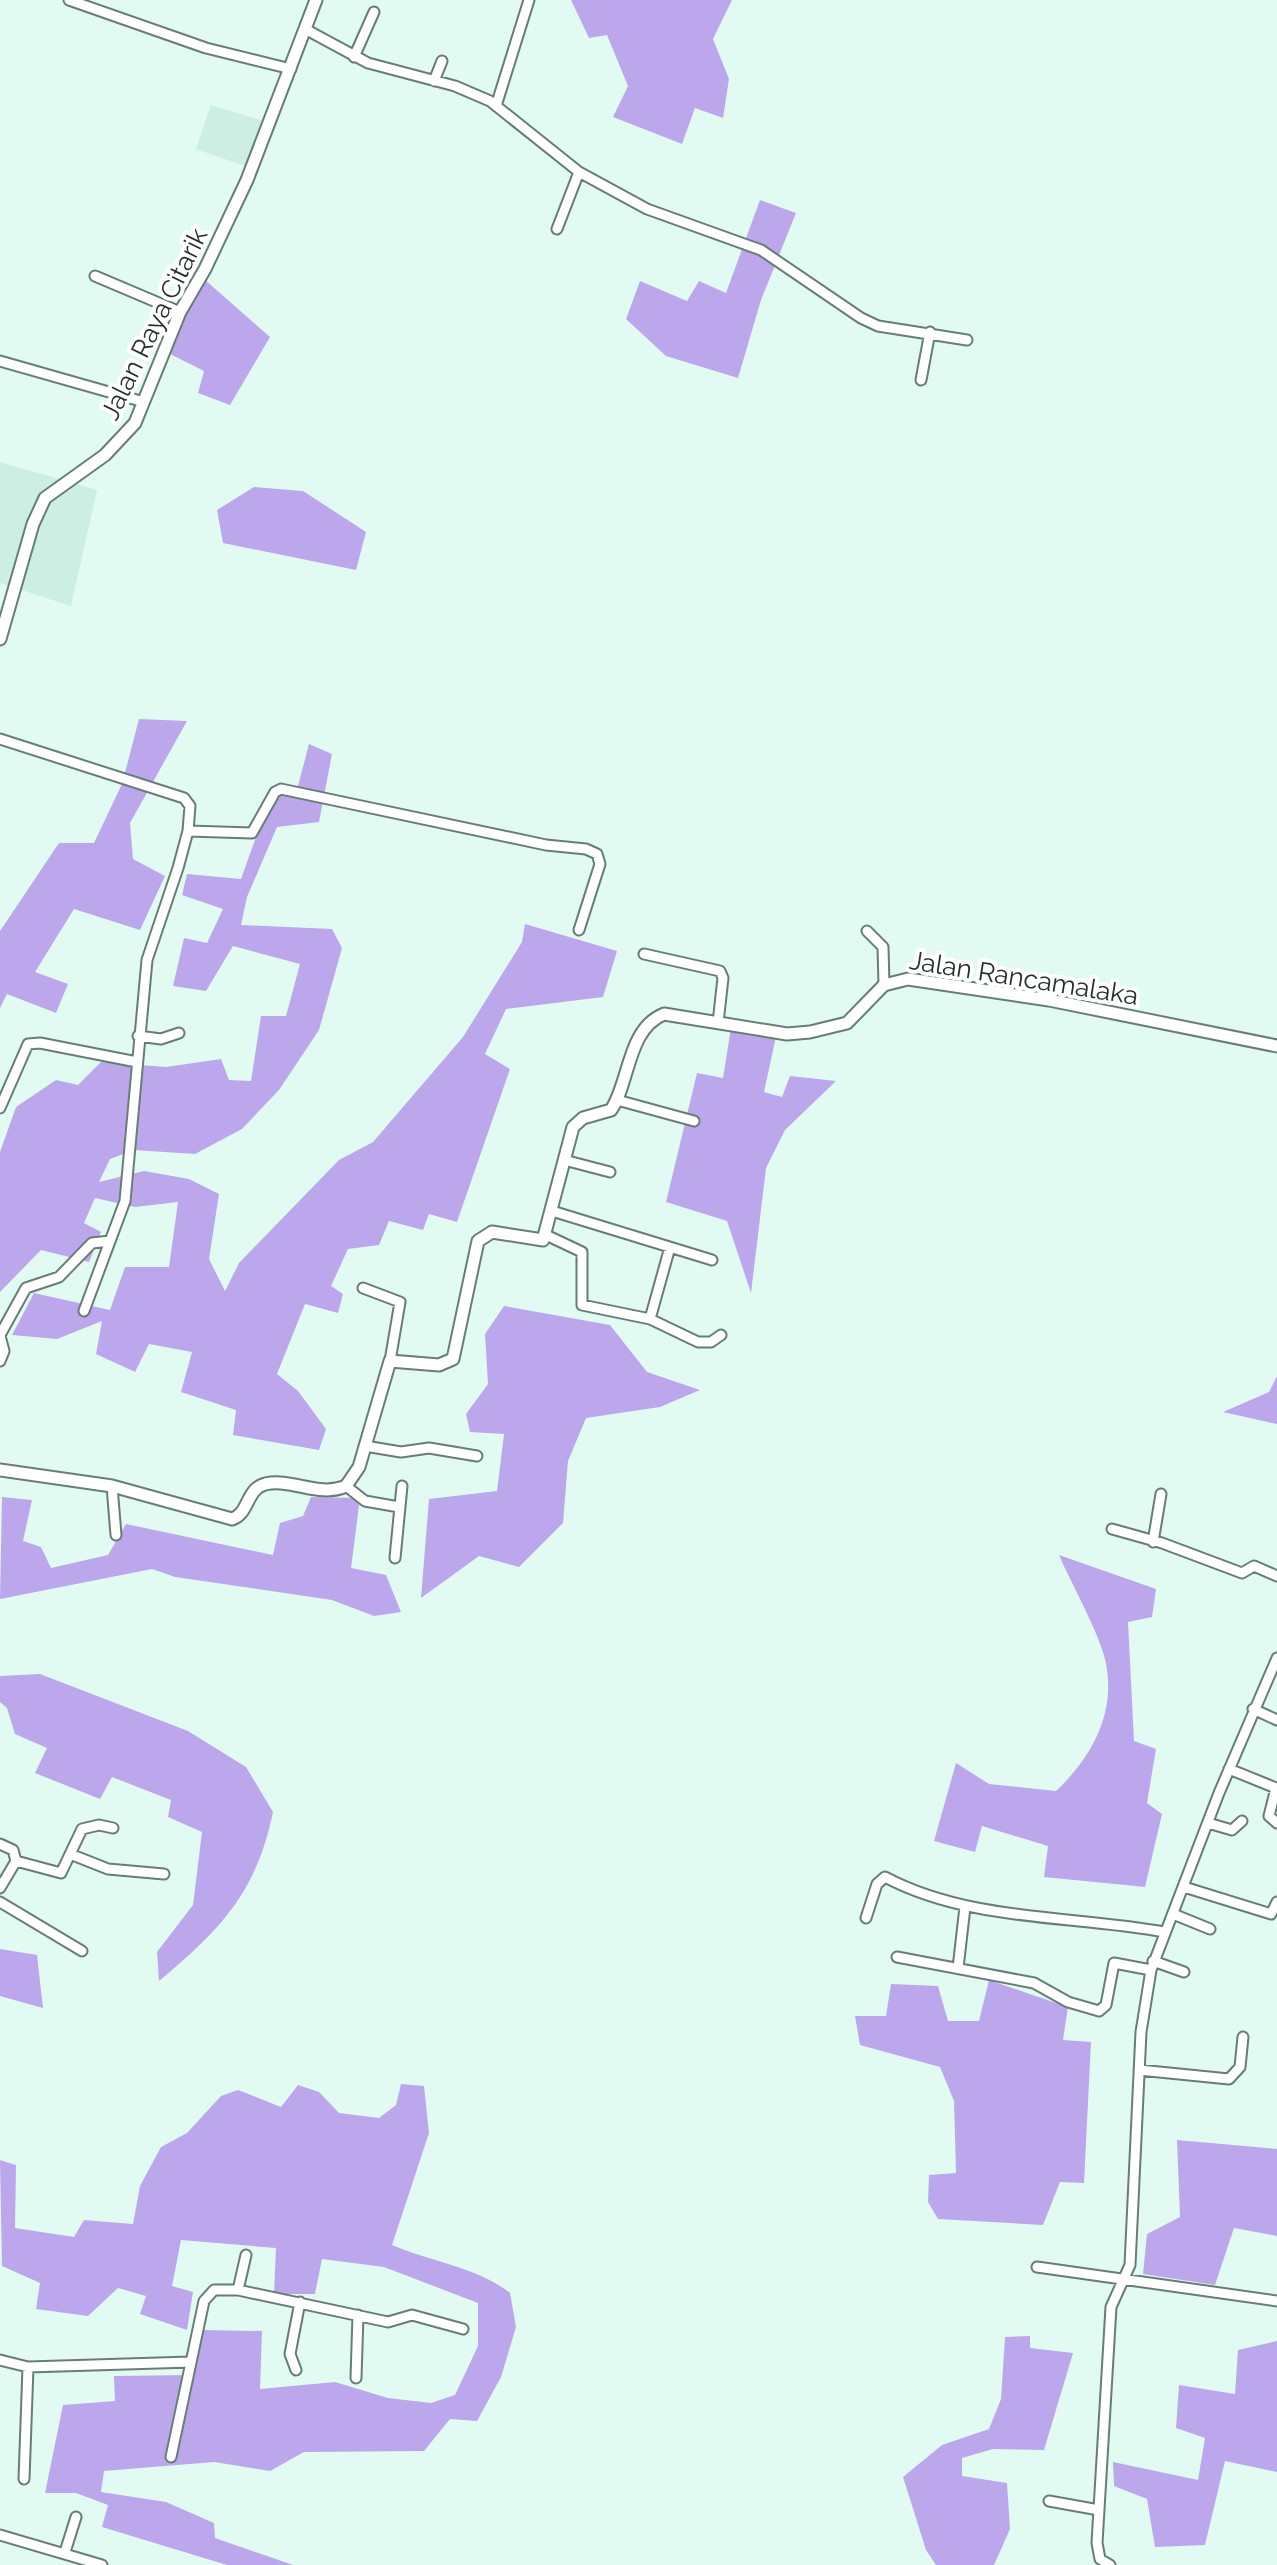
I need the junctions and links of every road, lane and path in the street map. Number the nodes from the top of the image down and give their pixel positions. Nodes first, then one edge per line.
1 (69, 0) edge
2 (316, 0) edge
3 (529, 0) edge
4 (374, 12) dead end
5 (305, 29) junction
6 (354, 57) junction
7 (442, 61) dead end
8 (291, 69) junction
9 (434, 81) junction
10 (496, 106) junction
11 (579, 172) junction
12 (557, 229) dead end
13 (95, 276) dead end
14 (180, 312) junction
15 (930, 332) junction
16 (967, 340) dead end
17 (0, 361) edge
18 (921, 380) dead end
19 (144, 402) junction
20 (0, 639) edge
21 (0, 739) edge
22 (188, 831) junction
23 (579, 930) dead end
24 (867, 931) dead end
25 (644, 954) dead end
26 (884, 985) junction
27 (718, 1023) junction
28 (179, 1033) dead end
29 (138, 1036) junction
30 (1277, 1046) edge
31 (137, 1062) junction
32 (617, 1100) junction
33 (1, 1104) edge
34 (694, 1121) dead end
35 (564, 1160) junction
36 (610, 1172) dead end
37 (552, 1211) junction
38 (546, 1235) junction
39 (110, 1241) junction
40 (670, 1247) junction
41 (712, 1260) dead end
42 (363, 1288) dead end
43 (84, 1311) dead end
44 (650, 1319) junction
45 (0, 1335) edge
46 (721, 1335) dead end
47 (0, 1361) edge
48 (390, 1361) junction
49 (365, 1446) junction
50 (477, 1456) dead end
51 (0, 1470) edge
52 (112, 1486) junction
53 (346, 1486) junction
54 (402, 1486) dead end
55 (1161, 1494) dead end
56 (399, 1507) junction
57 (1112, 1529) dead end
58 (116, 1535) dead end
59 (1153, 1542) junction
60 (395, 1558) dead end
61 (1277, 1576) edge
62 (1277, 1658) edge
63 (1253, 1709) junction
64 (1277, 1720) edge
65 (1229, 1769) junction
66 (1242, 1821) dead end
67 (1208, 1823) junction
68 (1277, 1823) edge
69 (113, 1828) dead end
70 (0, 1844) edge
71 (70, 1854) junction
72 (16, 1861) junction
73 (164, 1874) dead end
74 (1184, 1887) junction
75 (0, 1888) edge
76 (0, 1902) edge
77 (1277, 1902) edge
78 (965, 1907) junction
79 (1173, 1914) junction
80 (866, 1918) dead end
81 (1210, 1929) dead end
82 (1164, 1932) junction
83 (82, 1951) dead end
84 (897, 1957) dead end
85 (1152, 1966) junction
86 (958, 1968) junction
87 (1184, 1972) dead end
88 (1243, 2037) dead end
89 (1139, 2070) junction
90 (246, 2255) dead end
91 (1037, 2267) dead end
92 (1123, 2278) junction
93 (238, 2290) junction
94 (1277, 2301) edge
95 (300, 2302) junction
96 (358, 2315) junction
97 (463, 2329) dead end
98 (0, 2360) edge
99 (191, 2362) junction
100 (28, 2367) junction
101 (296, 2370) dead end
102 (356, 2378) dead end
103 (171, 2457) dead end
104 (24, 2479) dead end
105 (1049, 2501) dead end
106 (1099, 2510) junction
107 (76, 2517) dead end
108 (0, 2535) edge
109 (65, 2552) junction
110 (102, 2565) edge
111 (1110, 2565) edge

1 - 8 street
2 - 5 street, Jalan Raya Citarik
3 - 10 street
4 - 6 street
5 - 6 street
5 - 8 street, Jalan Raya Citarik
6 - 9 street
7 - 9 street
8 - 14 street, Jalan Raya Citarik
9 - 10 street
10 - 11 street
11 - 12 street
11 - 15 street
13 - 14 street
14 - 19 street, Jalan Raya Citarik
15 - 16 street
15 - 18 street
17 - 19 street
19 - 20 street, Jalan Raya Citarik
21 - 22 street
22 - 23 street
22 - 29 street
24 - 26 street
25 - 27 street
26 - 27 street, Jalan Rancamalaka
26 - 30 street, Jalan Rancamalaka
27 - 32 street, Jalan Rancamalaka
28 - 29 street
29 - 31 street
31 - 33 street
31 - 39 street
32 - 34 street
32 - 35 street
35 - 36 street
35 - 37 street
37 - 38 street
37 - 40 street
38 - 44 street
38 - 48 street
39 - 43 street
39 - 45 street
40 - 41 street
40 - 44 street
42 - 48 street
44 - 46 street
45 - 47 street
48 - 49 street
49 - 50 street
49 - 53 street
51 - 52 street
52 - 53 street
52 - 58 street
53 - 56 street
54 - 56 street
55 - 59 street
56 - 60 street
57 - 59 street
59 - 61 street
62 - 63 street
63 - 64 street
63 - 65 street
65 - 67 street
65 - 68 street
66 - 67 street
67 - 74 street
69 - 71 street
70 - 72 street
71 - 72 street
71 - 73 street
72 - 75 street
74 - 77 street
74 - 79 street
76 - 83 street
78 - 80 street
78 - 82 street
78 - 86 street
79 - 81 street
79 - 82 street
82 - 85 street
84 - 86 street
85 - 86 street
85 - 87 street
85 - 89 street
88 - 89 street
89 - 92 street
90 - 93 street
91 - 92 street
92 - 94 street
92 - 106 street
93 - 95 street
93 - 99 street
95 - 96 street
95 - 101 street
96 - 97 street
96 - 102 street
98 - 100 street
99 - 100 street
99 - 103 street
100 - 104 street
105 - 106 street
106 - 111 street
107 - 109 street
108 - 109 street
109 - 110 street

